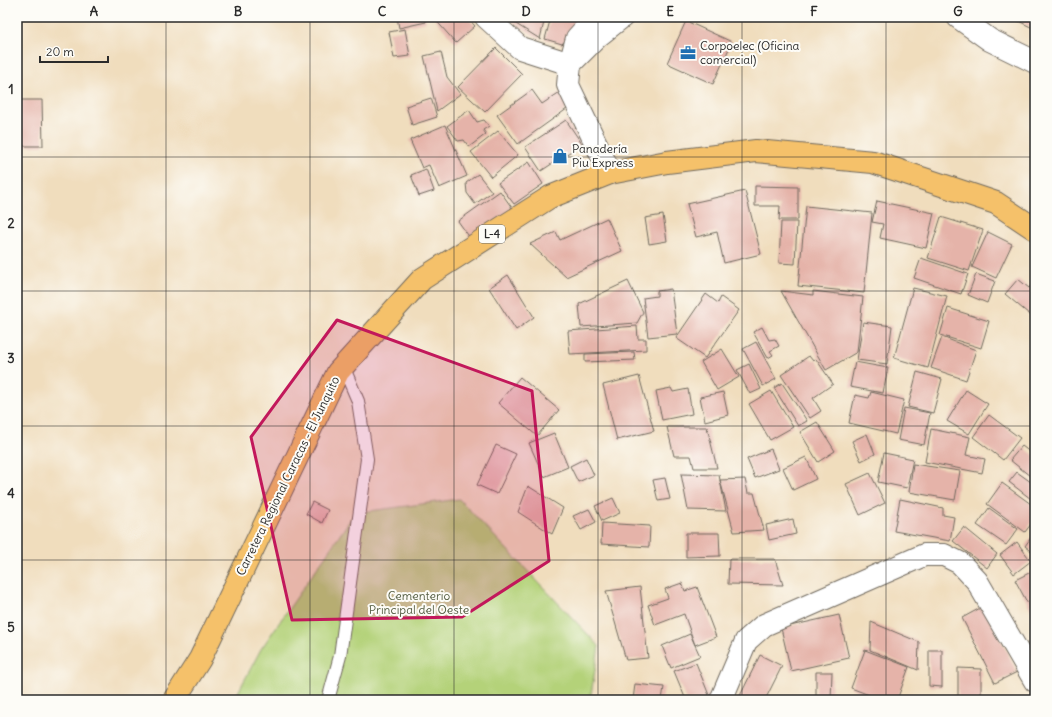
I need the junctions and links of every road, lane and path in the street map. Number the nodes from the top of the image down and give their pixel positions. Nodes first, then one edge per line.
1 (486, 17) edge
2 (596, 17) edge
3 (622, 17) edge
4 (958, 17) edge
5 (1035, 62) edge
6 (570, 64) junction
7 (610, 173) junction
8 (1035, 229) edge
9 (343, 366) junction
10 (1035, 681) edge
11 (174, 700) edge
12 (328, 700) edge
13 (721, 700) edge

1 - 6 street
2 - 6 street
3 - 6 street
4 - 5 street
6 - 7 street
7 - 8 main road, Carretera Regional Caracas - El Junquito / L-4
7 - 9 main road, Carretera Regional Caracas - El Junquito / L-4
9 - 11 main road, Carretera Regional Caracas - El Junquito / L-4
9 - 12 lane
10 - 13 street

